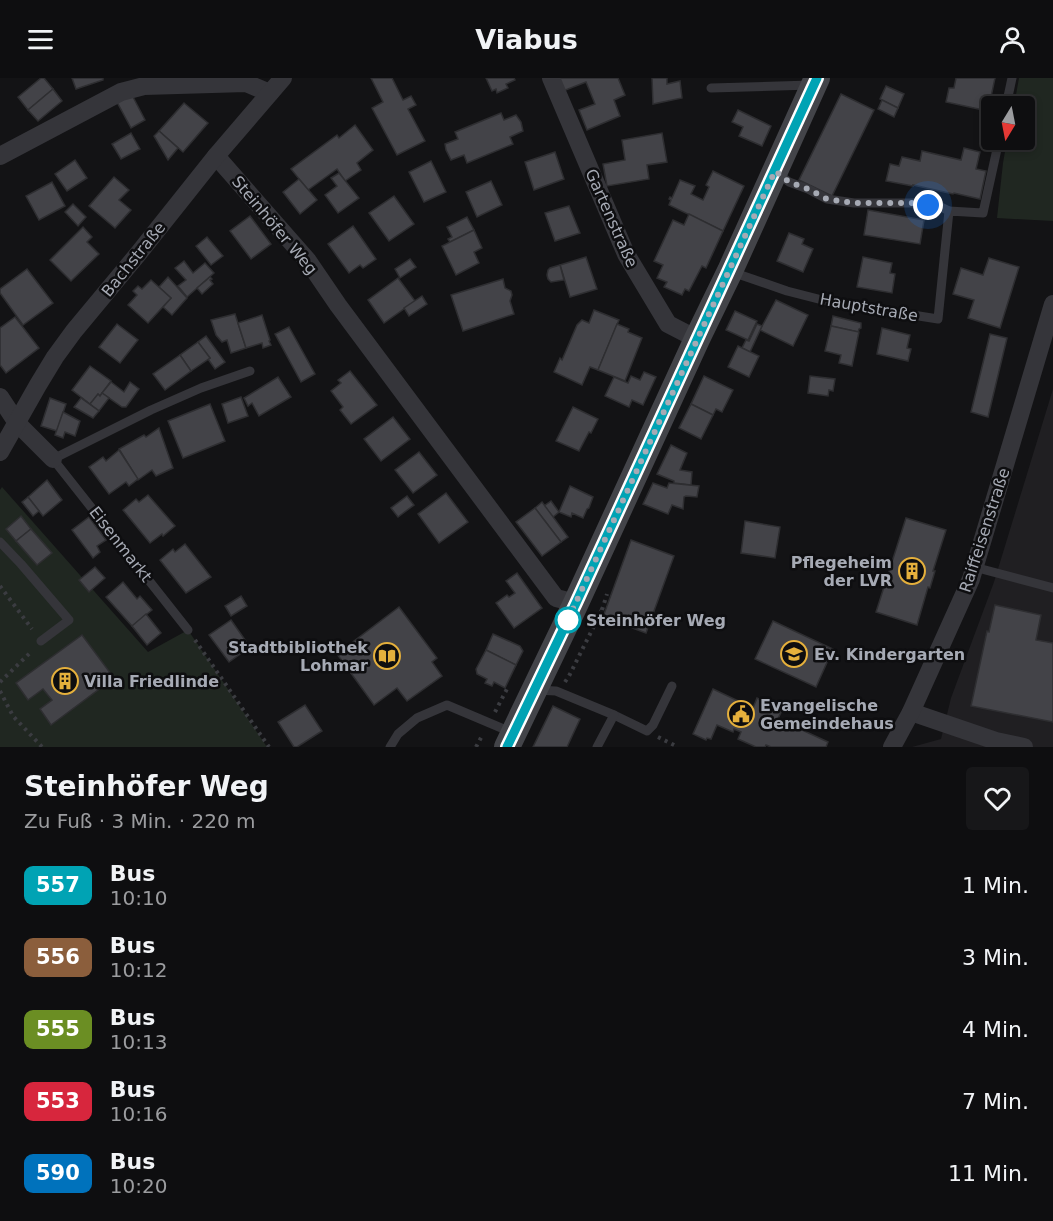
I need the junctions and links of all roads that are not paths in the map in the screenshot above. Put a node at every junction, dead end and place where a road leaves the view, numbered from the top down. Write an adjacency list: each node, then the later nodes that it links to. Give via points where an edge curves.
1 (283, 78): 6 (street, Bachstraße)
2 (551, 78): 15 (street, Gartenstraße, via 626,254 668,324)
3 (1012, 78): 7 (lane)
4 (816, 82): 5 (lane); 11 (main road)
5 (711, 88)
6 (270, 93): 9 (street, via 246,83 120,88); 10 (street, Bachstraße)
7 (1008, 96)
8 (997, 150): 12 (lane, via 983,213)
9 (0, 156)
10 (216, 156): 18 (street, Bachstraße, via 74,331); 24 (street, Steinhöfer Weg, via 308,261 556,598)
11 (775, 171): 12 (lane, via 789,182 827,199 915,203); 13 (main road)
12 (949, 211): 13 (lane, Hauptstraße, via 938,320 830,302)
13 (730, 271): 15 (main road)
14 (1052, 312): 22 (street, Raiffeisenstraße)
15 (697, 339): 24 (main road)
16 (250, 371): 20 (lane, via 201,387)
17 (0, 397): 18 (street, Eisenmarkt)
18 (17, 423): 19 (street, Bachstraße); 20 (street, Eisenmarkt)
19 (0, 452)
20 (53, 459): 25 (lane, Eisenmarkt)
21 (0, 543): 26 (lane, via 69,620)
22 (974, 567): 23 (lane); 29 (street, Raiffeisenstraße)
23 (1053, 588)
24 (576, 603): 28 (main road)
25 (188, 630)
26 (41, 641)
27 (672, 686): 30 (lane, via 647,731)
28 (534, 690): 30 (lane, via 556,691); 31 (main road)
29 (912, 712): 34 (street, Raiffeisenstraße); 35 (street)
30 (614, 715): 33 (lane)
31 (510, 740): 32 (lane, via 447,705 417,718 398,734)
32 (390, 747)
33 (597, 747)
34 (892, 747)
35 (1024, 747)

